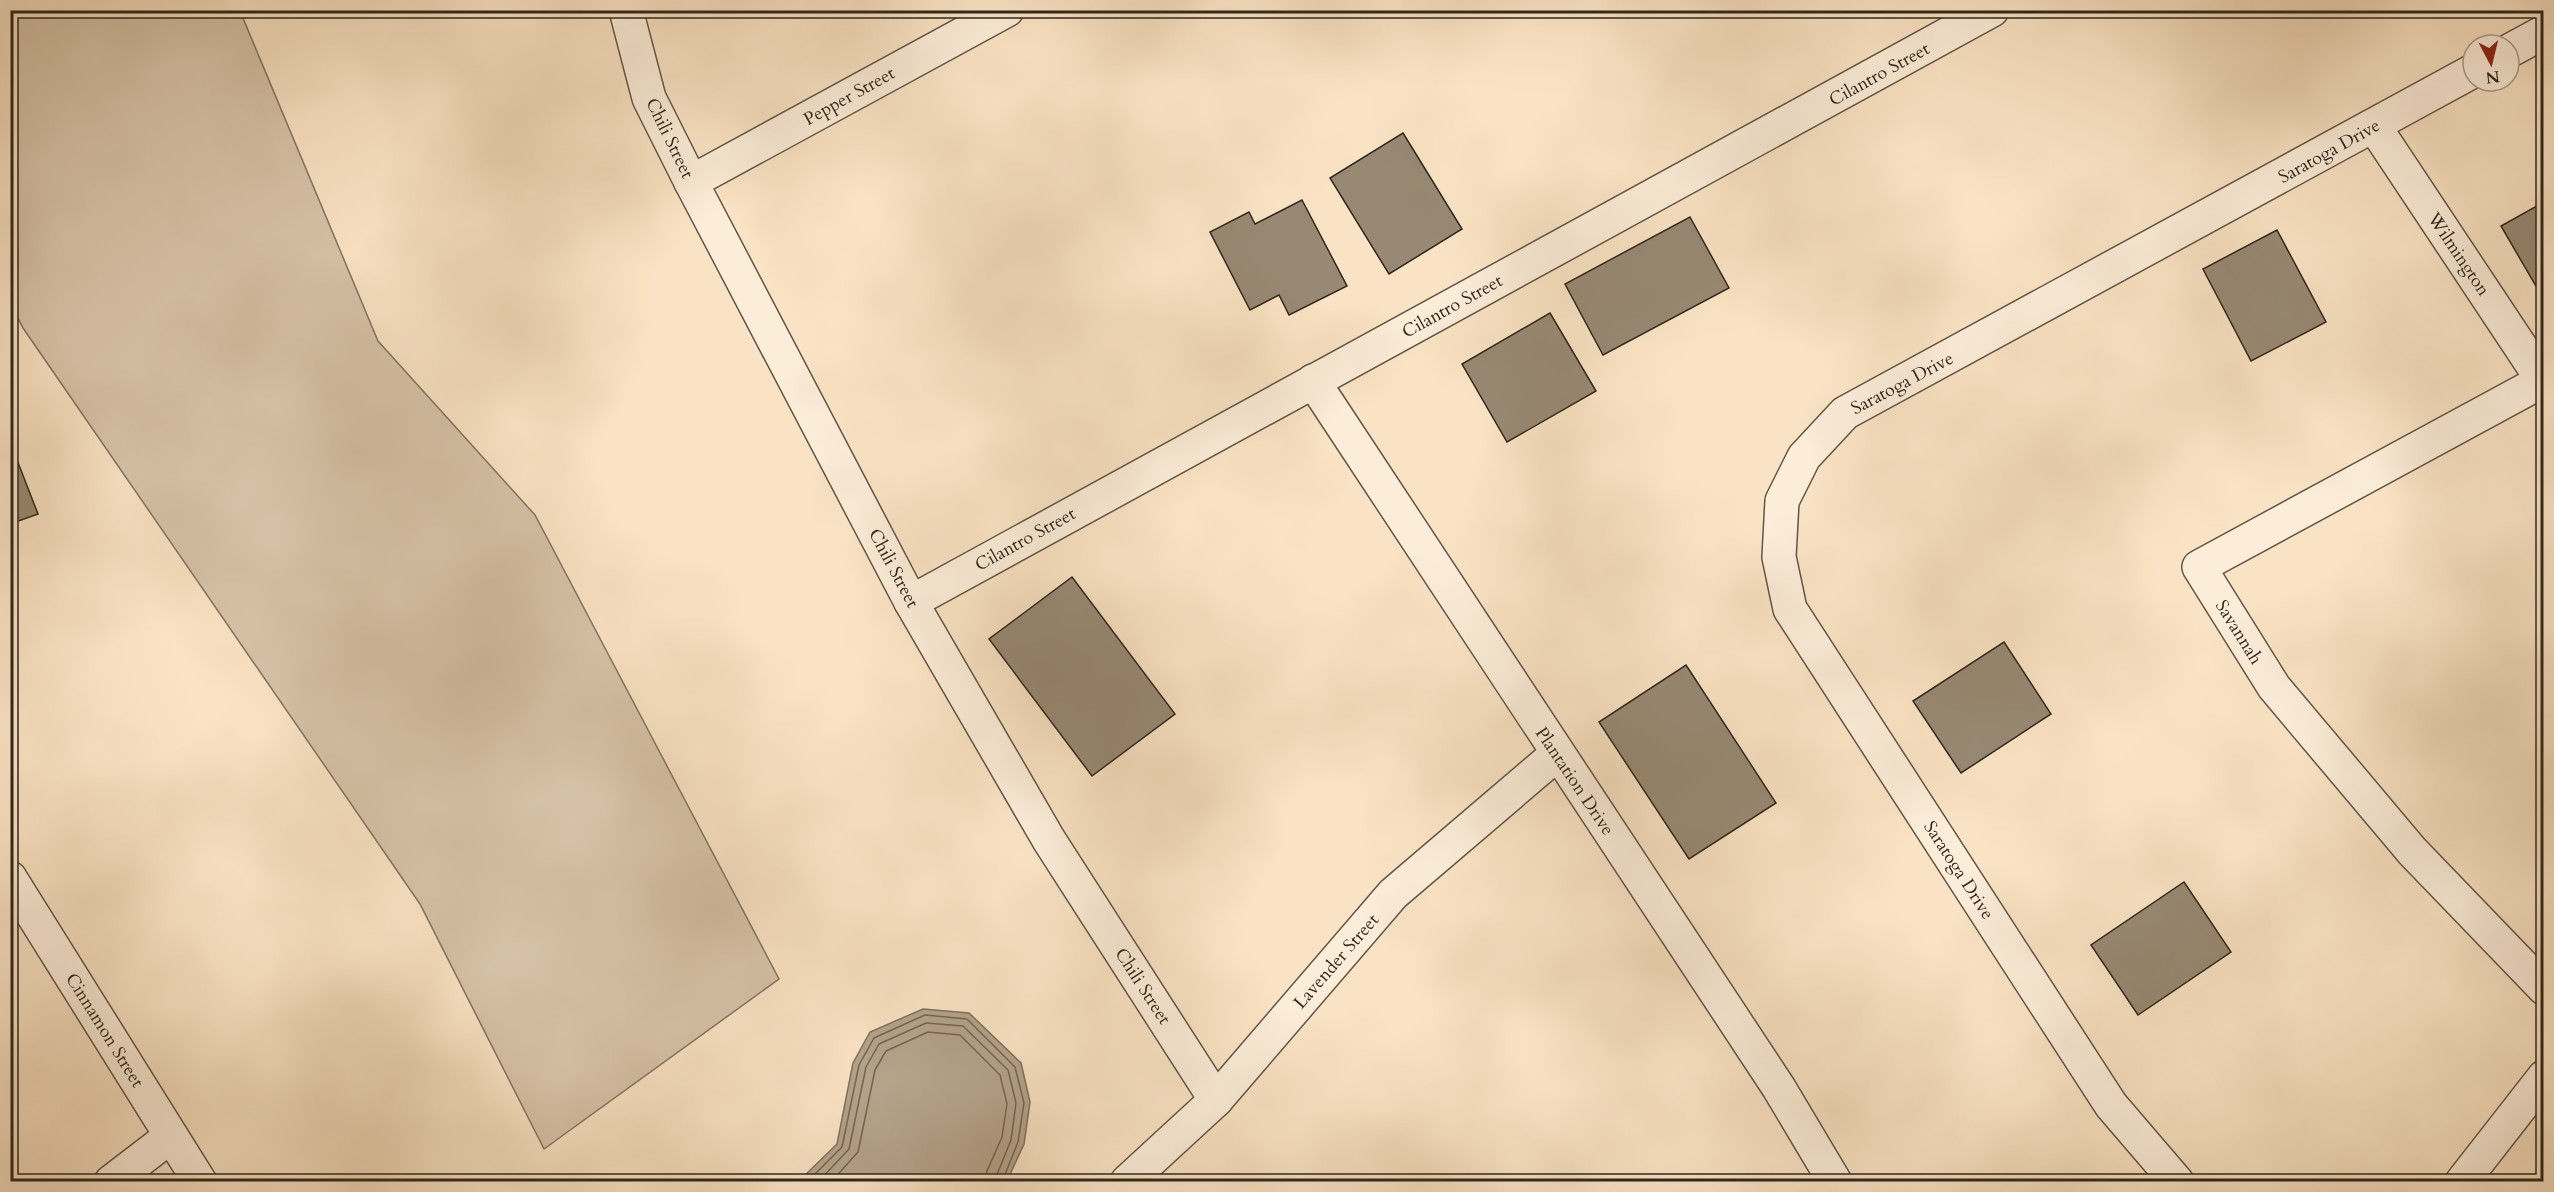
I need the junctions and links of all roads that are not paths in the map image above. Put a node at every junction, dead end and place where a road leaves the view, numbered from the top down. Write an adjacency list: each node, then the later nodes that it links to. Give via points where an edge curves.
1 (626, 10): 8 (street, Chili Street, via 649,98)
2 (1007, 10): 8 (street, Pepper Street)
3 (1992, 10): 10 (street, Cilantro Street)
4 (2544, 32): 5 (street)
5 (2521, 44)
6 (2461, 78): 7 (street, Saratoga Drive)
7 (2374, 126): 9 (street, Wilmington); 22 (street, Saratoga Drive, via 1845,412 1804,457 1782,501 1779,557 1790,609 2111,1105)
8 (691, 182): 11 (street, Chili Street)
9 (2543, 380): 14 (street, Savannah, via 2199,567 2274,687 2412,851)
10 (1313, 381): 11 (street, Cilantro Street); 12 (street, Plantation Drive)
11 (911, 602): 16 (street, Chili Street, via 1050,840)
12 (1557, 754): 16 (street, Lavender Street, via 1393,894); 21 (street, Plantation Drive, via 1779,1088)
13 (10, 878): 17 (street, Cinnamon Street)
14 (2544, 988)
15 (2544, 1077): 23 (street)
16 (1216, 1100): 20 (street, Lavender Street)
17 (171, 1136): 18 (street); 19 (street, Cinnamon Street)
18 (111, 1182)
19 (200, 1182)
20 (1127, 1182)
21 (1835, 1182)
22 (2177, 1182)
23 (2462, 1182)

